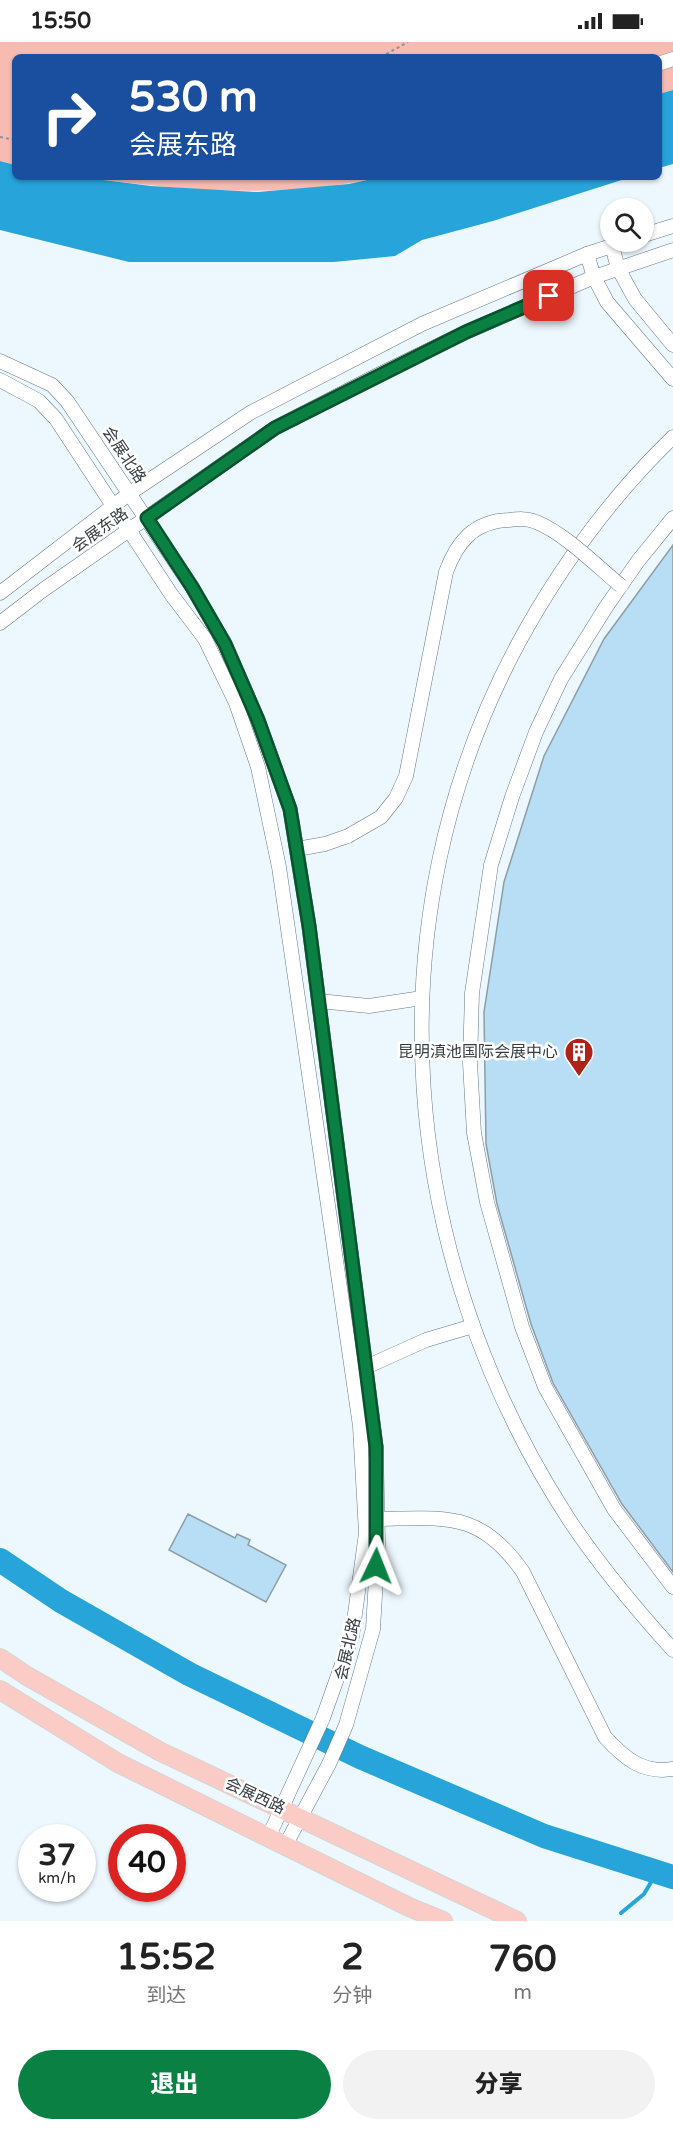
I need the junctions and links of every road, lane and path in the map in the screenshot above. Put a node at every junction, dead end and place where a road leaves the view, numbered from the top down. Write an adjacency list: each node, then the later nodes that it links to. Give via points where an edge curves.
1 (408, 42): 2 (path)
2 (386, 54)
3 (673, 226): 4 (street)
4 (654, 232)
5 (600, 250): 8 (street, 会展东路)
6 (673, 250): 9 (street, 会展东路)
7 (618, 252): 9 (street)
8 (587, 254): 10 (street); 16 (street, 会展东路, via 422,324 250,413)
9 (618, 268): 10 (street, 会展东路); 11 (street, via 635,299)
10 (594, 277): 13 (street, via 607,302); 18 (street, 会展东路, via 466,332 275,428)
11 (673, 345)
12 (0, 361): 16 (street, 会展北路, via 52,386 67,401)
13 (673, 379)
14 (0, 380): 17 (street, 会展北路, via 39,401 50,413)
15 (673, 438): 25 (street, via 622,491 559,574 494,692 464,769 440,855)
16 (130, 493): 17 (street, 会展东路); 18 (street, 会展北路)
17 (113, 507): 20 (street, 会展北路); 22 (street, 会展东路)
18 (147, 518): 20 (street, 会展东路); 24 (street, 会展北路, via 225,644 290,809)
19 (673, 518): 21 (street)
20 (128, 531): 23 (street, 会展东路); 35 (street, 会展北路, via 205,639 237,703 258,767 279,867 360,1426 366,1533 352,1636 323,1718)
21 (621, 586): 24 (street, bridge, via 538,522 502,520 469,534 453,552 446,572 406,776 396,798 381,817 348,836); 30 (street, via 561,680 536,732 508,808 491,865 479,932 470,1063 474,1133 487,1202 522,1327 541,1377 614,1509)
22 (0, 593)
23 (0, 623)
24 (297, 849): 26 (street, 会展北路)
25 (422, 998): 26 (street, via 369,1006); 27 (street, via 423,1095 433,1173 449,1250)
26 (319, 1002): 28 (street, 会展北路)
27 (473, 1326): 28 (street, via 426,1340); 31 (street, via 501,1395 568,1517 615,1582)
28 (366, 1367): 29 (street, 会展北路, via 376,1447)
29 (377, 1519): 34 (street, via 444,1518 482,1529 509,1552 523,1572 599,1726 621,1755 642,1767); 36 (street, 会展北路, via 373,1629 346,1725)
30 (673, 1587)
31 (673, 1650)
32 (0, 1658): 35 (main road, 会展西路, via 159,1751)
33 (0, 1690): 37 (main road, 会展西路, via 118,1764)
34 (673, 1769)
35 (282, 1810): 36 (main road, 会展西路); 37 (street, 会展北路)
36 (300, 1817): 38 (street, 会展北路); 40 (main road, 会展西路)
37 (268, 1838): 38 (main road, 会展西路)
38 (285, 1846): 39 (main road, 会展西路)
39 (442, 1921)
40 (517, 1921)

